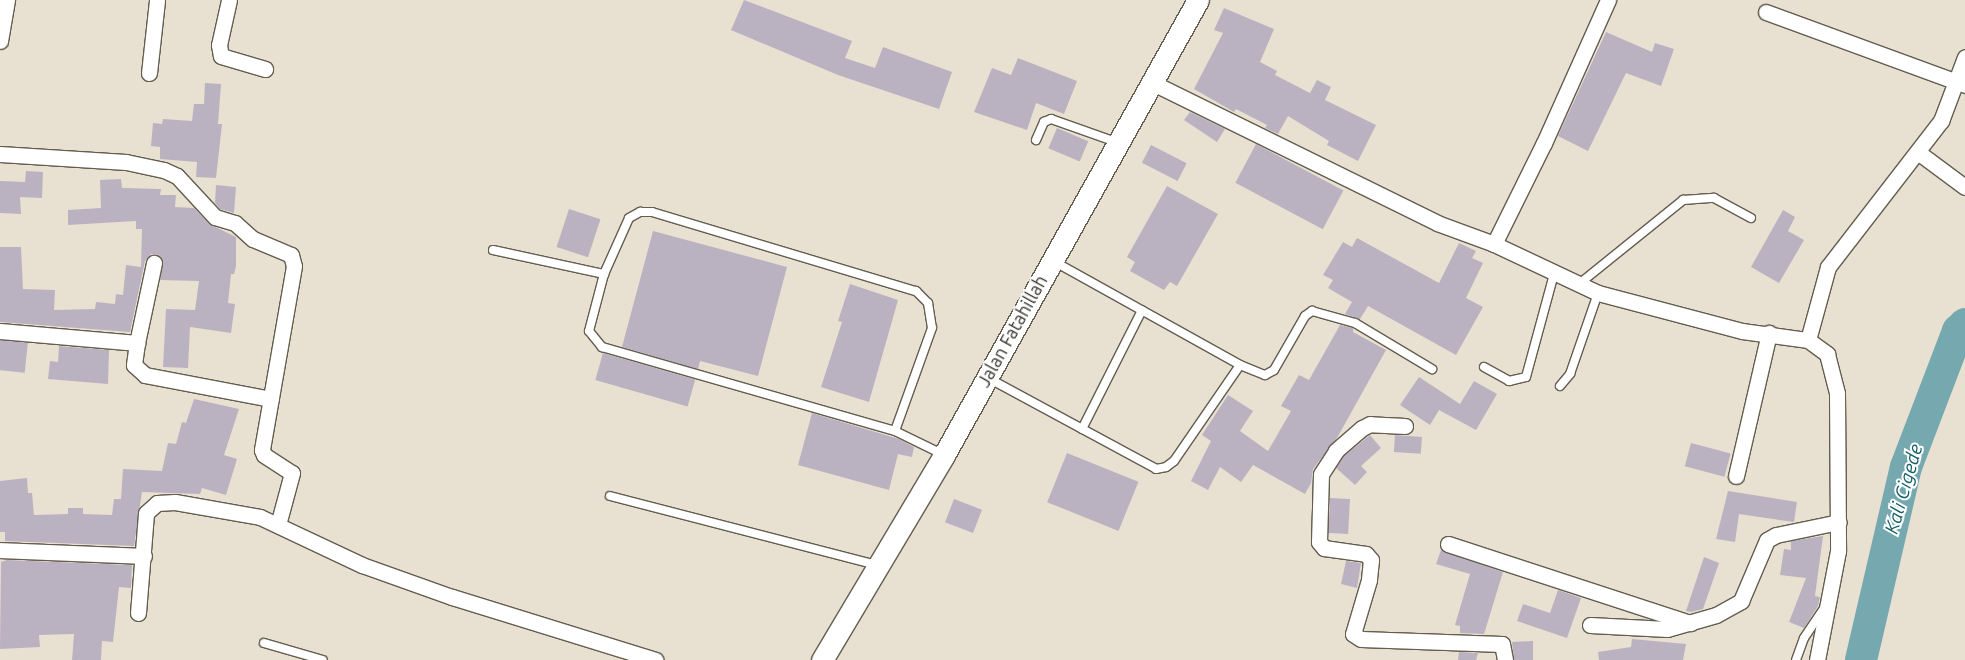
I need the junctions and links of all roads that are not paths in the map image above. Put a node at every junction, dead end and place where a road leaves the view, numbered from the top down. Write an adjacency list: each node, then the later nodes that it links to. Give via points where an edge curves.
1 (7, 0): 7 (street)
2 (157, 0): 10 (street)
3 (229, 0): 9 (street, via 219,45 222,56)
4 (1198, 0): 11 (street, Jalan Fatahillah)
5 (1608, 0): 21 (street, via 1544,143)
6 (1766, 12): 12 (street)
7 (0, 40)
8 (1965, 57): 12 (street)
9 (265, 70)
10 (149, 73)
11 (1153, 82): 14 (street, Jalan Fatahillah); 21 (street, via 1438,223)
12 (1960, 83): 15 (street, via 1941,121)
13 (1036, 140): 14 (lane, via 1044,122 1051,118)
14 (1118, 143): 23 (street, Jalan Fatahillah)
15 (1919, 153): 17 (street); 32 (street, via 1828,267)
16 (0, 154): 39 (street, via 126,162 164,170 177,176 215,217 235,223 252,238 286,251 294,266)
17 (1945, 170): 18 (street); 19 (street)
18 (1965, 175)
19 (1965, 186)
20 (1751, 218): 27 (lane, via 1714,198 1683,200)
21 (1494, 244): 26 (street)
22 (493, 250): 25 (lane)
23 (1051, 260): 29 (lane); 37 (street, Jalan Fatahillah)
24 (154, 263): 33 (street)
25 (604, 274): 42 (lane, via 590,331 602,347); 42 (lane, via 629,218 646,212 916,291 928,303 932,328)
26 (1554, 274): 27 (street); 35 (lane, via 1526,376 1509,381)
27 (1579, 284): 28 (street)
28 (1598, 292): 31 (street, via 1699,321); 38 (lane, via 1570,374)
29 (1142, 310): 34 (lane); 41 (lane)
30 (0, 332): 33 (street)
31 (1769, 333): 32 (street); 44 (street)
32 (1808, 340): 46 (street, via 1826,354 1837,393)
33 (136, 344): 39 (street, via 134,364 145,375)
34 (1240, 365): 36 (lane, via 1265,375 1274,370 1305,316 1312,311 1355,323); 41 (lane, via 1174,461 1166,467 1156,469)
35 (1484, 367)
36 (1432, 369)
37 (986, 377): 41 (lane); 43 (street, Jalan Fatahillah)
38 (1560, 386)
39 (271, 399): 47 (street, via 262,453 289,469 293,479)
40 (1405, 426): 60 (street, via 1370,424 1362,428 1336,451 1321,474 1318,542 1324,548 1366,554 1371,560 1369,580 1353,634 1361,639 1502,644)
41 (1082, 429)
42 (895, 431): 43 (lane)
43 (944, 454): 51 (street, Jalan Fatahillah)
44 (1736, 476)
45 (610, 496): 51 (lane)
46 (1839, 522): 52 (street, via 1838,551); 54 (street, via 1776,534 1767,540 1741,601 1732,608)
47 (278, 525): 50 (street, via 260,517 190,504 157,503 146,513); 58 (street, via 362,565)
48 (1448, 544): 54 (street)
49 (0, 550): 50 (street)
50 (144, 556): 53 (street)
51 (880, 566): 59 (street, Jalan Fatahillah)
52 (1827, 604): 61 (lane, via 1804,638); 62 (street)
53 (138, 613)
54 (1692, 624): 55 (street, via 1667,629)
55 (1590, 625)
56 (264, 643): 57 (lane)
57 (323, 660)
58 (655, 660)
59 (822, 660)
60 (1506, 660)
61 (1796, 660)
62 (1816, 660)

